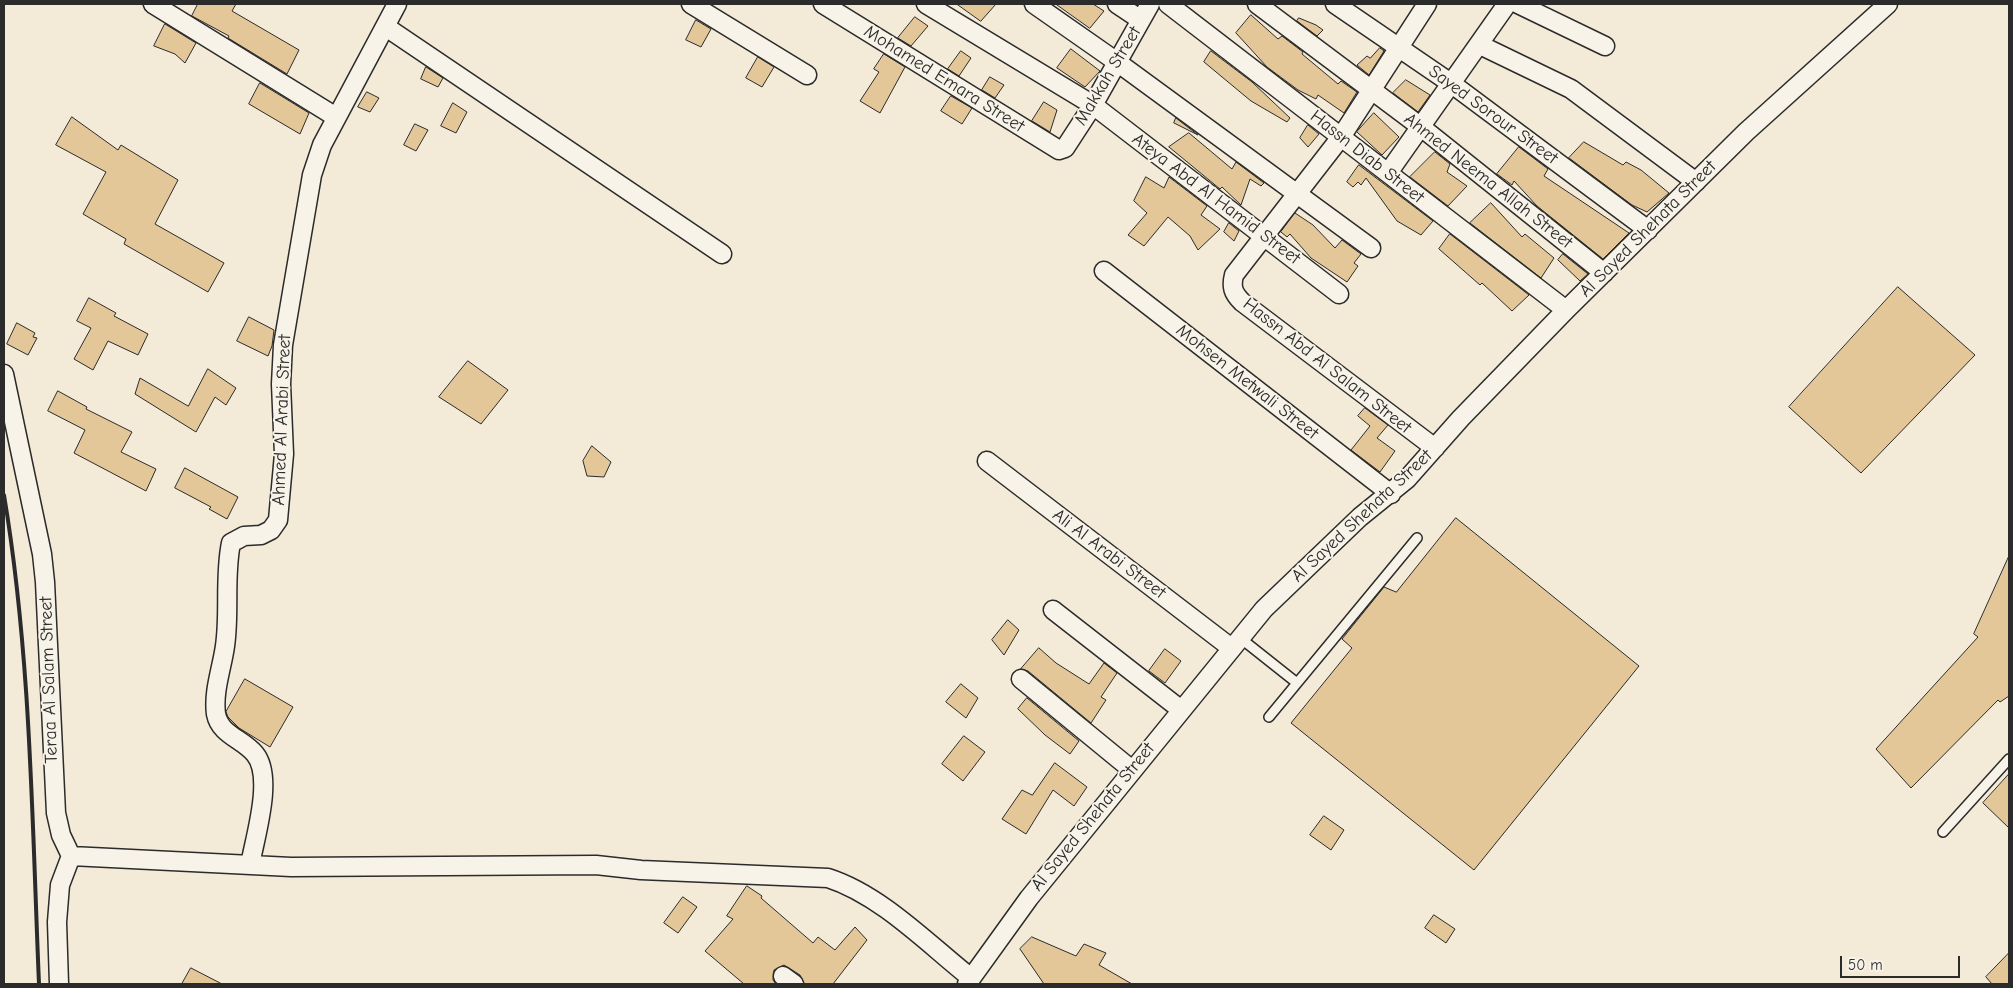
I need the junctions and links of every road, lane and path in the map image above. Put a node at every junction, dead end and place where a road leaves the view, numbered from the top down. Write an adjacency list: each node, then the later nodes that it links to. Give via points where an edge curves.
1 (154, 4): 27 (street)
2 (397, 4): 18 (street, Ahmed Al Arabi Street)
3 (691, 4): 23 (street)
4 (824, 4): 16 (street, Mohamed Emara Street)
5 (926, 4): 26 (street, Ateya Abd Al Hamid Street)
6 (1034, 4): 22 (street)
7 (1117, 4): 17 (street)
8 (1150, 4): 17 (street, Makkah Street)
9 (1168, 4): 29 (street, Hassn Diab Street)
10 (1257, 4): 25 (street, Ahmed Neema Allah Street)
11 (1335, 4): 20 (street, Sayed Sorour Street)
12 (1427, 4): 20 (street)
13 (1507, 4): 19 (street)
14 (1518, 4): 21 (street)
15 (1888, 4): 32 (street, Al Sayed Shehata Street, via 1746,132)
16 (844, 9): 30 (street, Mohamed Emara Street, via 1056,150)
17 (1141, 20): 22 (street, Makkah Street)
18 (386, 27): 27 (street, Ahmed Al Arabi Street); 37 (street)
19 (1480, 45): 24 (street); 32 (street, via 1571,90)
20 (1399, 46): 24 (street, Sayed Sorour Street); 25 (street)
21 (1605, 46)
22 (1117, 62): 26 (street, Makkah Street); 33 (street)
23 (807, 75)
24 (1452, 84): 28 (street); 34 (street, Sayed Sorour Street)
25 (1372, 90): 28 (street, Ahmed Neema Allah Street); 29 (street)
26 (1093, 105): 30 (street, Makkah Street); 35 (street, Ateya Abd Al Hamid Street)
27 (336, 117): 57 (street, Ahmed Al Arabi Street, via 312,176 288,306 281,384 284,454 278,520 271,530 261,535 244,536 232,543 228,558 226,632 218,676 216,716 224,729 254,752 262,764 264,780)
28 (1421, 127): 31 (street); 39 (street, Ahmed Neema Allah Street)
29 (1341, 137): 31 (street, Hassn Diab Street); 33 (street)
30 (1065, 148)
31 (1388, 174): 41 (street, Hassn Diab Street)
32 (1696, 182): 34 (street, Al Sayed Shehata Street)
33 (1297, 194): 35 (street); 36 (street)
34 (1648, 230): 39 (street, Al Sayed Shehata Street)
35 (1264, 236): 40 (street, Ateya Abd Al Hamid Street); 43 (street, Hassn Abd Al Salam Street, via 1234,275 1235,295)
36 (1371, 248)
37 (722, 254)
38 (1104, 271): 45 (street, Mohsen Metwali Street)
39 (1604, 273): 41 (street, Al Sayed Shehata Street)
40 (1339, 294)
41 (1566, 310): 43 (street, Al Sayed Shehata Street)
42 (4, 374): 56 (street, Teraa Al Salam Street, via 42,554 56,814)
43 (1435, 448): 45 (street, Al Sayed Shehata Street)
44 (987, 461): 48 (street, Ali Al Arabi Street)
45 (1391, 494): 48 (street, Al Sayed Shehata Street, via 1360,517 1264,609)
46 (1417, 538): 50 (lane)
47 (1053, 610): 51 (street)
48 (1235, 642): 50 (lane); 51 (street, Al Sayed Shehata Street)
49 (1021, 679): 54 (street)
50 (1297, 683): 52 (lane)
51 (1180, 709): 54 (street, Al Sayed Shehata Street)
52 (1269, 717)
53 (2009, 759): 55 (lane)
54 (1132, 770): 58 (street, Al Sayed Shehata Street, via 1029,898)
55 (1943, 832)
56 (71, 856): 57 (street); 59 (street, via 60,885 57,922)
57 (250, 865): 58 (street, via 596,865 828,878 847,884 880,905)
58 (969, 981)
59 (59, 984)

